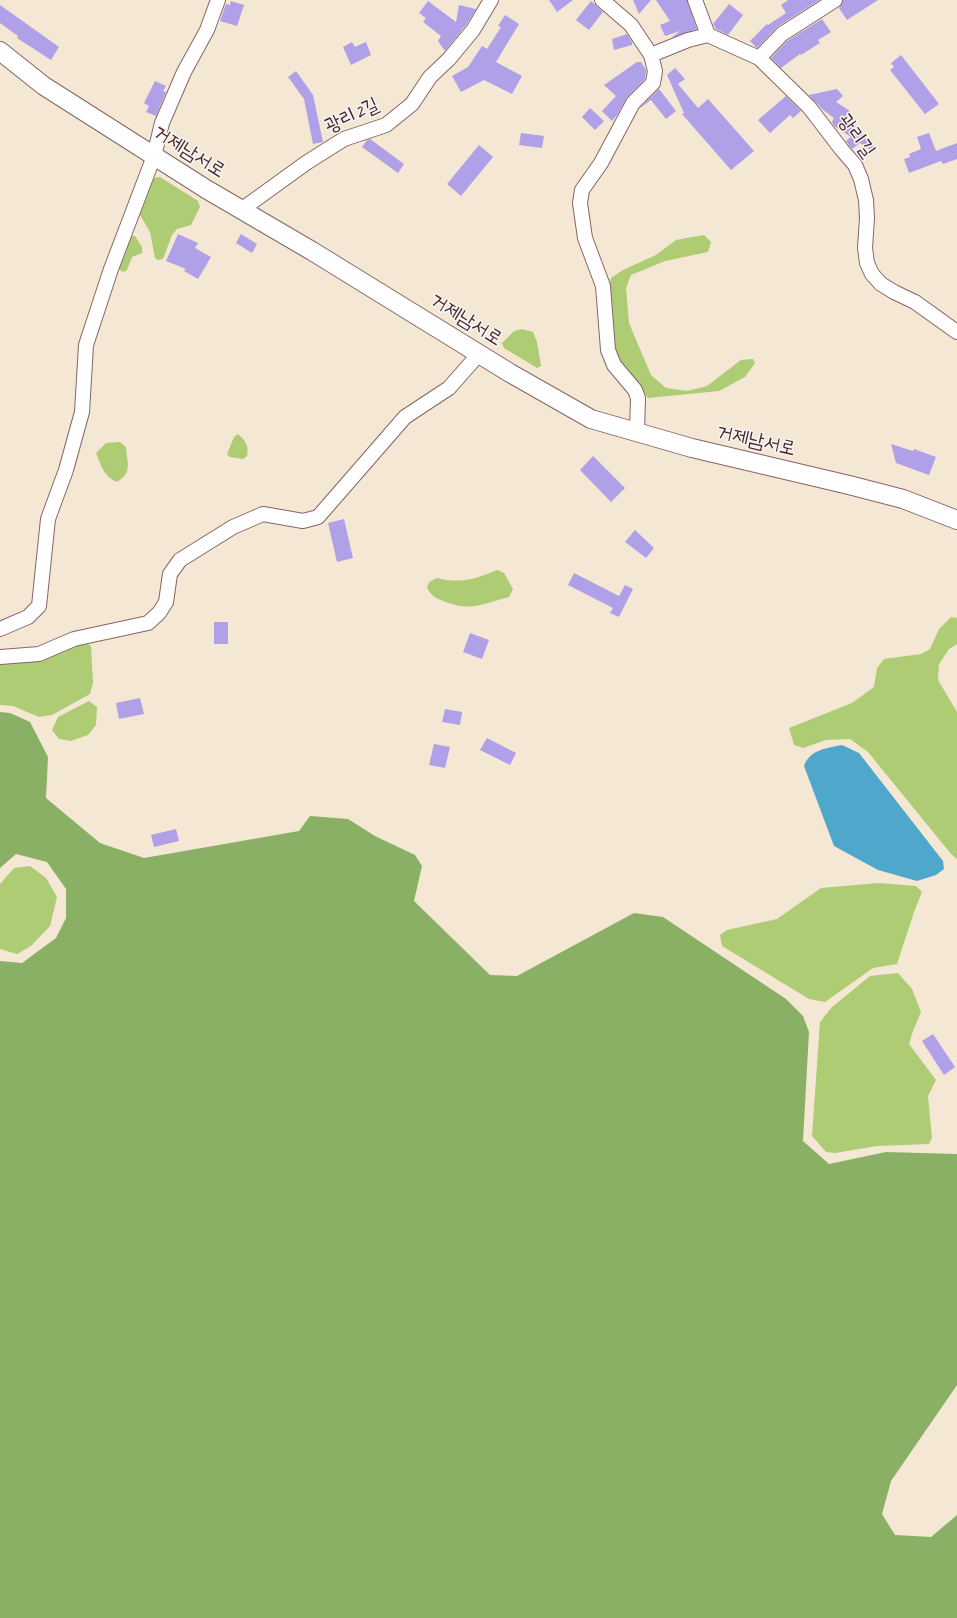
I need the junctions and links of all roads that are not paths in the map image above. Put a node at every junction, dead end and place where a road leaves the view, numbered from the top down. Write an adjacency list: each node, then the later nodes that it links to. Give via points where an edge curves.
1 (218, 0): 10 (lane, via 207,30 184,72 162,123)
2 (491, 0): 11 (lane, 광리2길, via 473,30 430,77 412,104 386,125 344,139)
3 (602, 0): 8 (lane, via 631,25)
4 (695, 0): 6 (lane)
5 (835, 0): 9 (lane, via 782,34)
6 (708, 35): 8 (lane); 9 (lane, 광리길)
7 (0, 51): 10 (main road, 거제남서로, via 44,86)
8 (651, 55): 14 (lane, via 655,71 653,83 633,102 601,162 582,190 580,203 585,238 603,286 608,350 614,364 635,390 638,398)
9 (759, 58): 12 (lane, 광리길, via 809,107 855,165 866,200 865,248 872,274 881,284 915,302)
10 (154, 156): 11 (main road, 거제남서로); 16 (lane, via 111,269 86,345 82,412 66,470 48,519 39,606 28,617)
11 (241, 210): 13 (main road, 거제남서로)
12 (957, 332)
13 (480, 354): 14 (main road, 거제남서로, via 592,419); 17 (lane, via 449,388 405,417 318,517 303,521 263,514 226,531 180,560 170,574 166,602 148,623 74,639 39,654)
14 (637, 433): 15 (main road, 거제남서로, via 849,485 896,498)
15 (957, 520)
16 (0, 629)
17 (0, 657)

